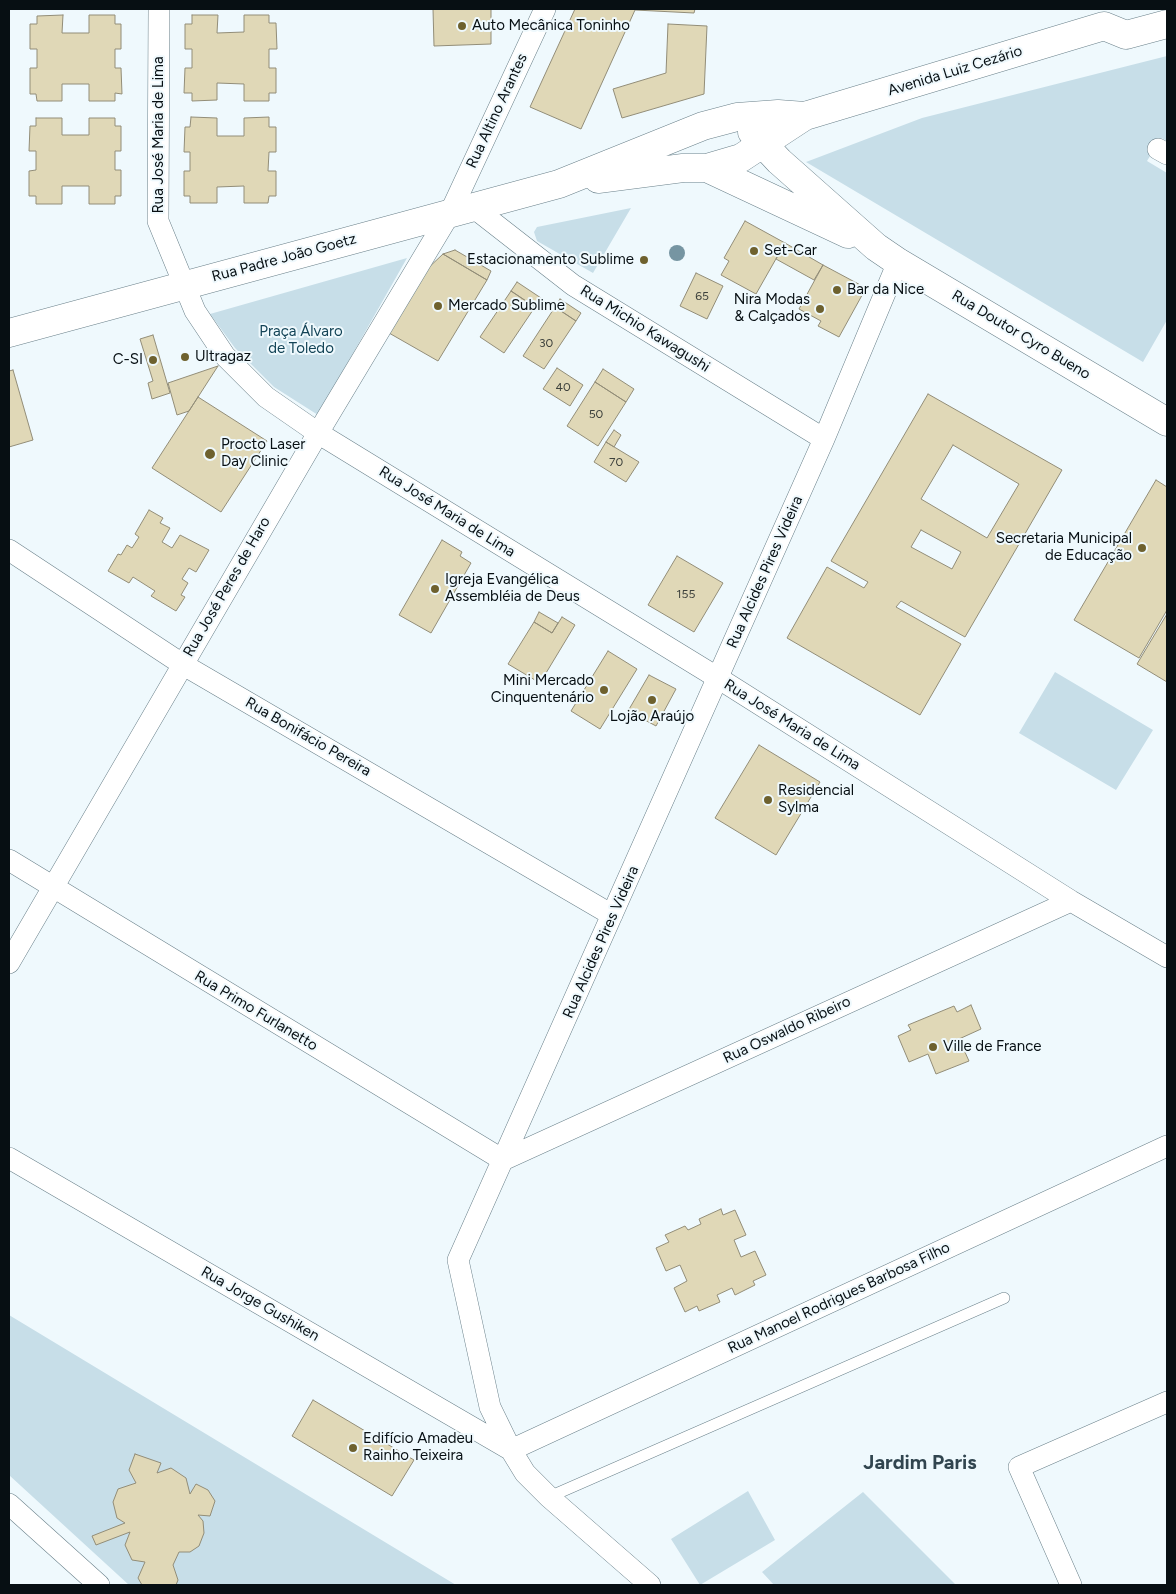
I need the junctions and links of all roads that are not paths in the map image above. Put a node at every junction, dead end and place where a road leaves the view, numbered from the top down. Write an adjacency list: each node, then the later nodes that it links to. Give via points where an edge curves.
1 (159, 9): 14 (street, Rua José Maria de Lima, via 158,221)
2 (545, 9): 11 (street, Rua Altino Arantes)
3 (1097, 19): 4 (street, Avenida Luiz Cezário, via 1126,35); 5 (street, Avenida Luiz Cezário)
4 (1167, 24)
5 (805, 116): 6 (street, Avenida Luiz Cezário); 8 (street, Avenida Luiz Cezário)
6 (737, 117): 7 (street, Avenida Luiz Cezário); 8 (street, Rua Doutor Cyro Bueno)
7 (703, 126): 9 (street, via 700,148); 10 (street, Rua Padre João Goetz)
8 (763, 145): 9 (street, Avenida Luiz Cezário, via 741,158); 12 (street, Rua Doutor Cyro Bueno)
9 (707, 168): 10 (street, Rua Padre João Goetz, via 683,168); 12 (street, Rua Doutor Cyro Bueno)
10 (559, 184): 11 (street, Rua Padre João Goetz)
11 (462, 210): 14 (street, Rua Padre João Goetz); 17 (street, Rua José Peres de Haro); 18 (street, Rua Michio Kawagushi, via 573,284)
12 (876, 247): 13 (street, Rua Doutor Cyro Bueno)
13 (898, 262): 16 (street, Rua Doutor Cyro Bueno); 18 (street, Rua Alcides Pires Videira)
14 (184, 285): 15 (street, Rua Padre João Goetz); 17 (street, Rua José Maria de Lima, via 195,311 225,356 266,397)
15 (9, 333)
16 (1167, 422)
17 (318, 433): 20 (street, Rua José Peres de Haro); 21 (street, Rua José Maria de Lima)
18 (824, 439): 21 (street, Rua Alcides Pires Videira)
19 (9, 550): 20 (street, Rua Bonifácio Pereira)
20 (182, 664): 23 (street, Rua José Peres de Haro); 25 (street, Rua Bonifácio Pereira)
21 (718, 678): 24 (street, Rua José Maria de Lima); 25 (street, Rua Alcides Pires Videira)
22 (9, 860): 23 (street, Rua Primo Furlanetto)
23 (53, 888): 27 (street, Rua José Peres de Haro); 30 (street, Rua Primo Furlanetto)
24 (1071, 901): 26 (street, Rua José Maria de Lima); 30 (street, Rua Oswaldo Ribeiro)
25 (612, 916): 30 (street, Rua Alcides Pires Videira)
26 (1167, 957)
27 (9, 963)
28 (1167, 1146): 33 (street, Rua Manoel Rodrigues Barbosa Filho)
29 (9, 1158): 33 (street, Rua Jorge Gushiken)
30 (503, 1160): 33 (street, Rua Alcides Pires Videira, via 458,1260 490,1407)
31 (1004, 1298): 34 (lane)
32 (1167, 1402): 38 (street, via 1019,1467)
33 (511, 1450): 34 (street, Rua Alcides Pires Videira, via 525,1472)
34 (549, 1497): 37 (street, Rua Alcides Pires Videira)
35 (9, 1504): 36 (street)
36 (99, 1585)
37 (650, 1585)
38 (1072, 1585)

